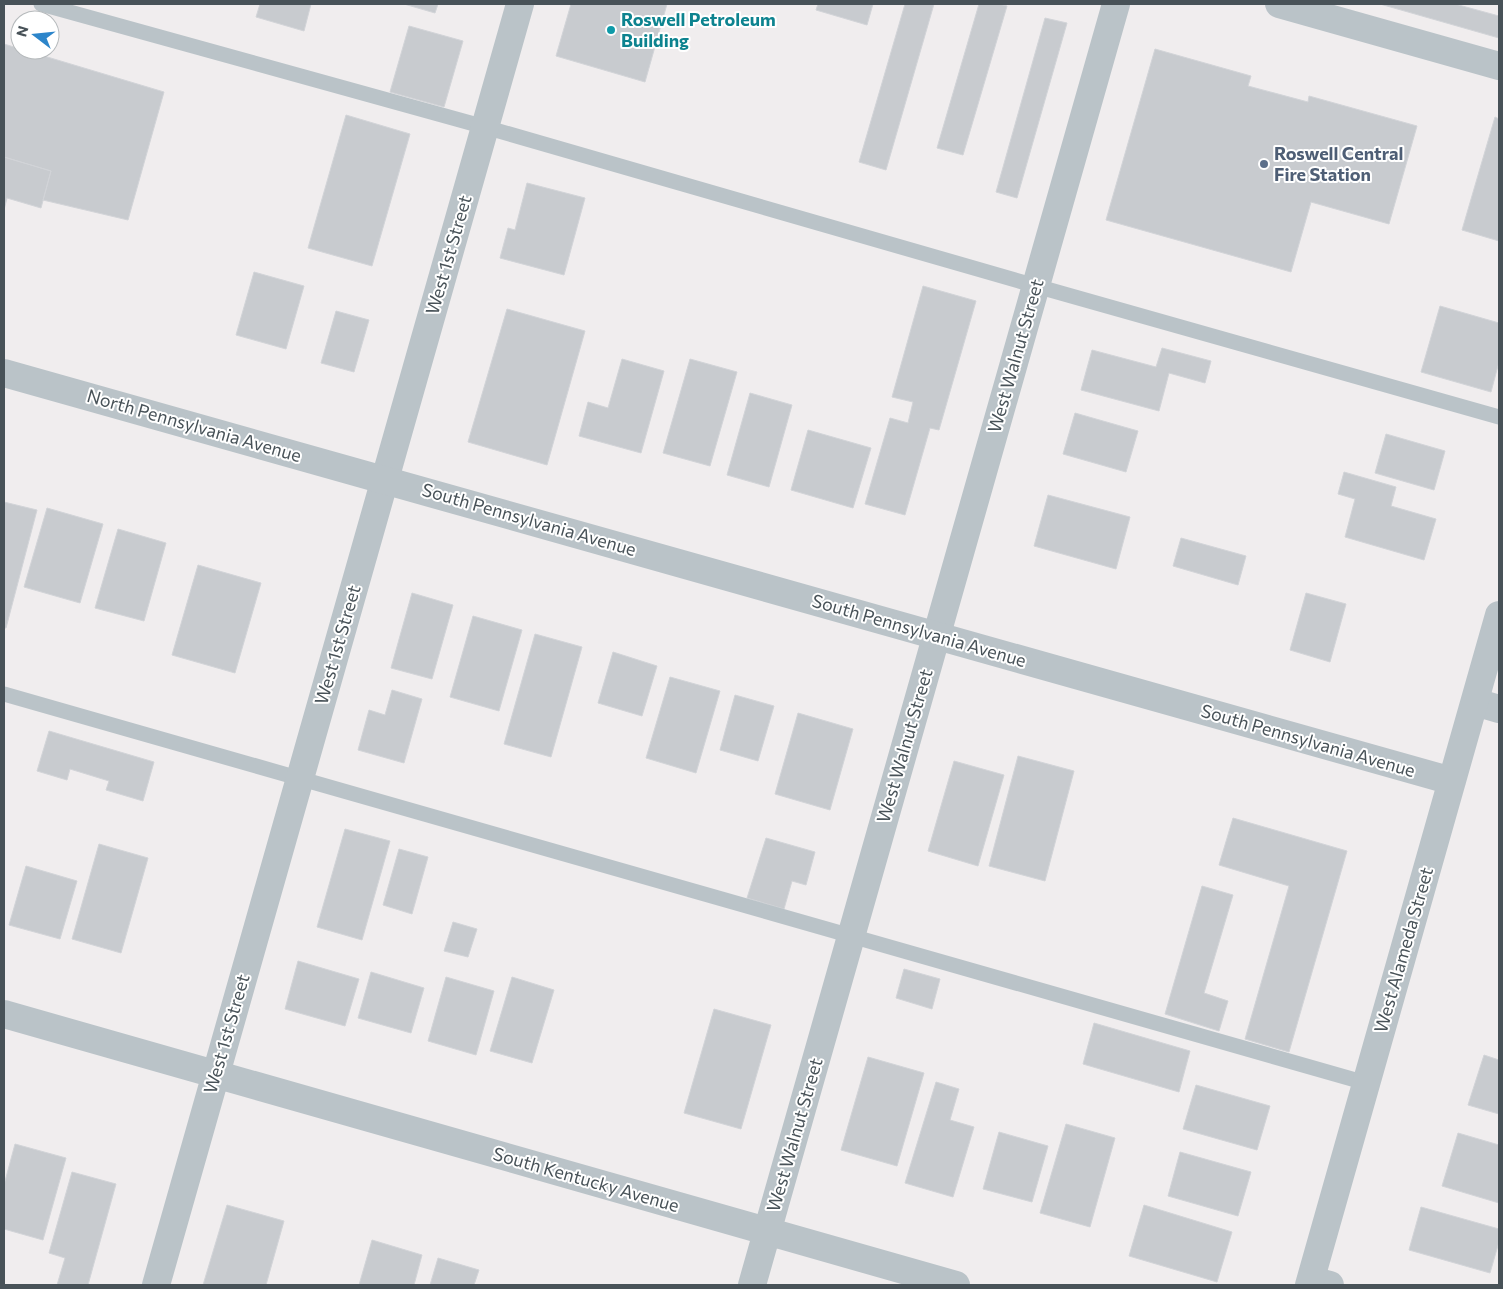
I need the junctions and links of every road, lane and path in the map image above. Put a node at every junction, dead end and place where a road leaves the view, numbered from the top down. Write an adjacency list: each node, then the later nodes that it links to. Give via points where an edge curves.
1 (41, 4): 6 (lane)
2 (520, 4): 6 (street, West 1st Street)
3 (1116, 4): 7 (street, West Walnut Street)
4 (1280, 4): 5 (street)
5 (1499, 66)
6 (485, 127): 7 (lane); 10 (street, West 1st Street)
7 (1036, 286): 9 (lane); 12 (street, West Walnut Street)
8 (4, 373): 10 (street, North Pennsylvania Avenue)
9 (1499, 417)
10 (385, 480): 12 (street, South Pennsylvania Avenue); 15 (street, West 1st Street)
11 (1499, 615): 14 (street, West Alameda Street)
12 (936, 636): 16 (street, South Pennsylvania Avenue); 17 (street, West Walnut Street)
13 (4, 694): 15 (lane)
14 (1487, 705): 16 (street, West Alameda Street)
15 (300, 778): 17 (lane); 19 (street, West 1st Street)
16 (1452, 781): 20 (street, West Alameda Street)
17 (852, 935): 20 (lane); 21 (street, West Walnut Street)
18 (4, 1014): 19 (street, South Kentucky Avenue)
19 (216, 1074): 21 (street, South Kentucky Avenue); 23 (street, West 1st Street)
20 (1366, 1083): 22 (street, West Alameda Street)
21 (767, 1232): 24 (street, West Walnut Street); 25 (street, South Kentucky Avenue)
22 (1317, 1283)
23 (156, 1285)
24 (752, 1285)
25 (956, 1285)

